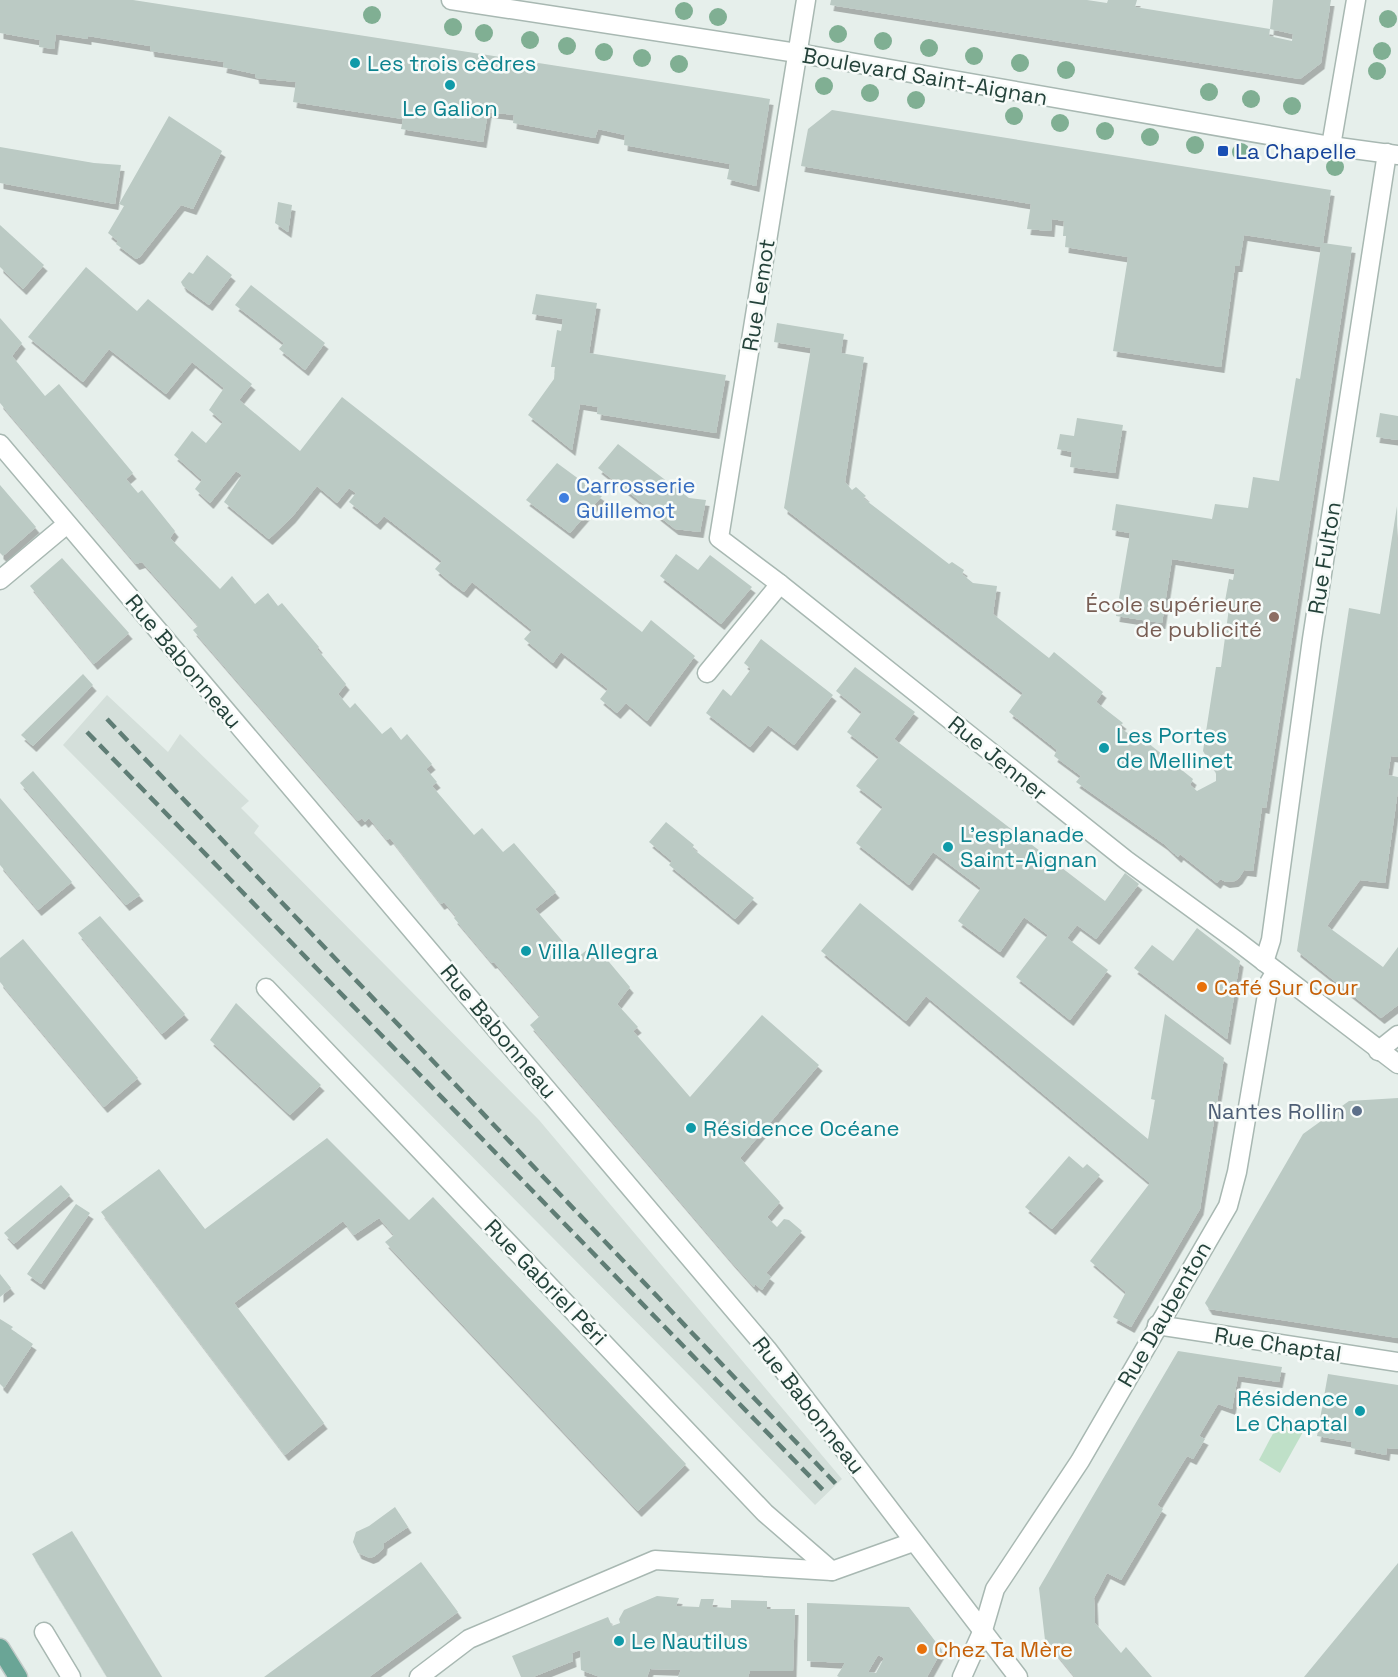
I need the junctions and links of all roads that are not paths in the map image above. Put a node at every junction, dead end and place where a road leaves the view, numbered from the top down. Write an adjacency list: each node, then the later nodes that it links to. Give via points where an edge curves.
1 (451, 0): 4 (street, Boulevard Saint-Aignan)
2 (806, 0): 4 (street, Rue Lemot)
3 (1356, 0): 5 (street)
4 (797, 53): 5 (street, Boulevard Saint-Aignan); 9 (street, Rue Lemot)
5 (1331, 146): 6 (street, Boulevard Saint-Aignan)
6 (1392, 154): 13 (street, Rue Fulton, via 1312,639)
7 (0, 444): 8 (street, Rue Babonneau)
8 (67, 524): 10 (street); 20 (street, Rue Babonneau, via 767,1349)
9 (719, 538): 11 (street, Rue Jenner)
10 (0, 580)
11 (780, 584): 12 (street); 13 (street, Rue Jenner, via 1126,860)
12 (707, 674)
13 (1270, 967): 16 (street, Rue Jenner); 18 (street, Rue Daubenton, via 1237,1172 1227,1206)
14 (266, 988): 21 (street, Rue Gabriel Péri, via 765,1513)
15 (1398, 1035): 16 (street)
16 (1378, 1051): 17 (street, Rue Jenner)
17 (1398, 1064)
18 (1157, 1324): 19 (street, Rue Chaptal); 22 (street, Rue Daubenton, via 1080,1461 995,1589)
19 (1398, 1362)
20 (913, 1542): 21 (street); 22 (street, Rue Babonneau)
21 (832, 1571): 27 (street, via 655,1560 469,1639)
22 (983, 1630): 28 (street, Rue Daubenton); 29 (street, Rue Babonneau)
23 (44, 1632): 26 (street)
24 (0, 1648): 25 (main road)
25 (18, 1677)
26 (71, 1677)
27 (419, 1677)
28 (962, 1677)
29 (1018, 1677)

